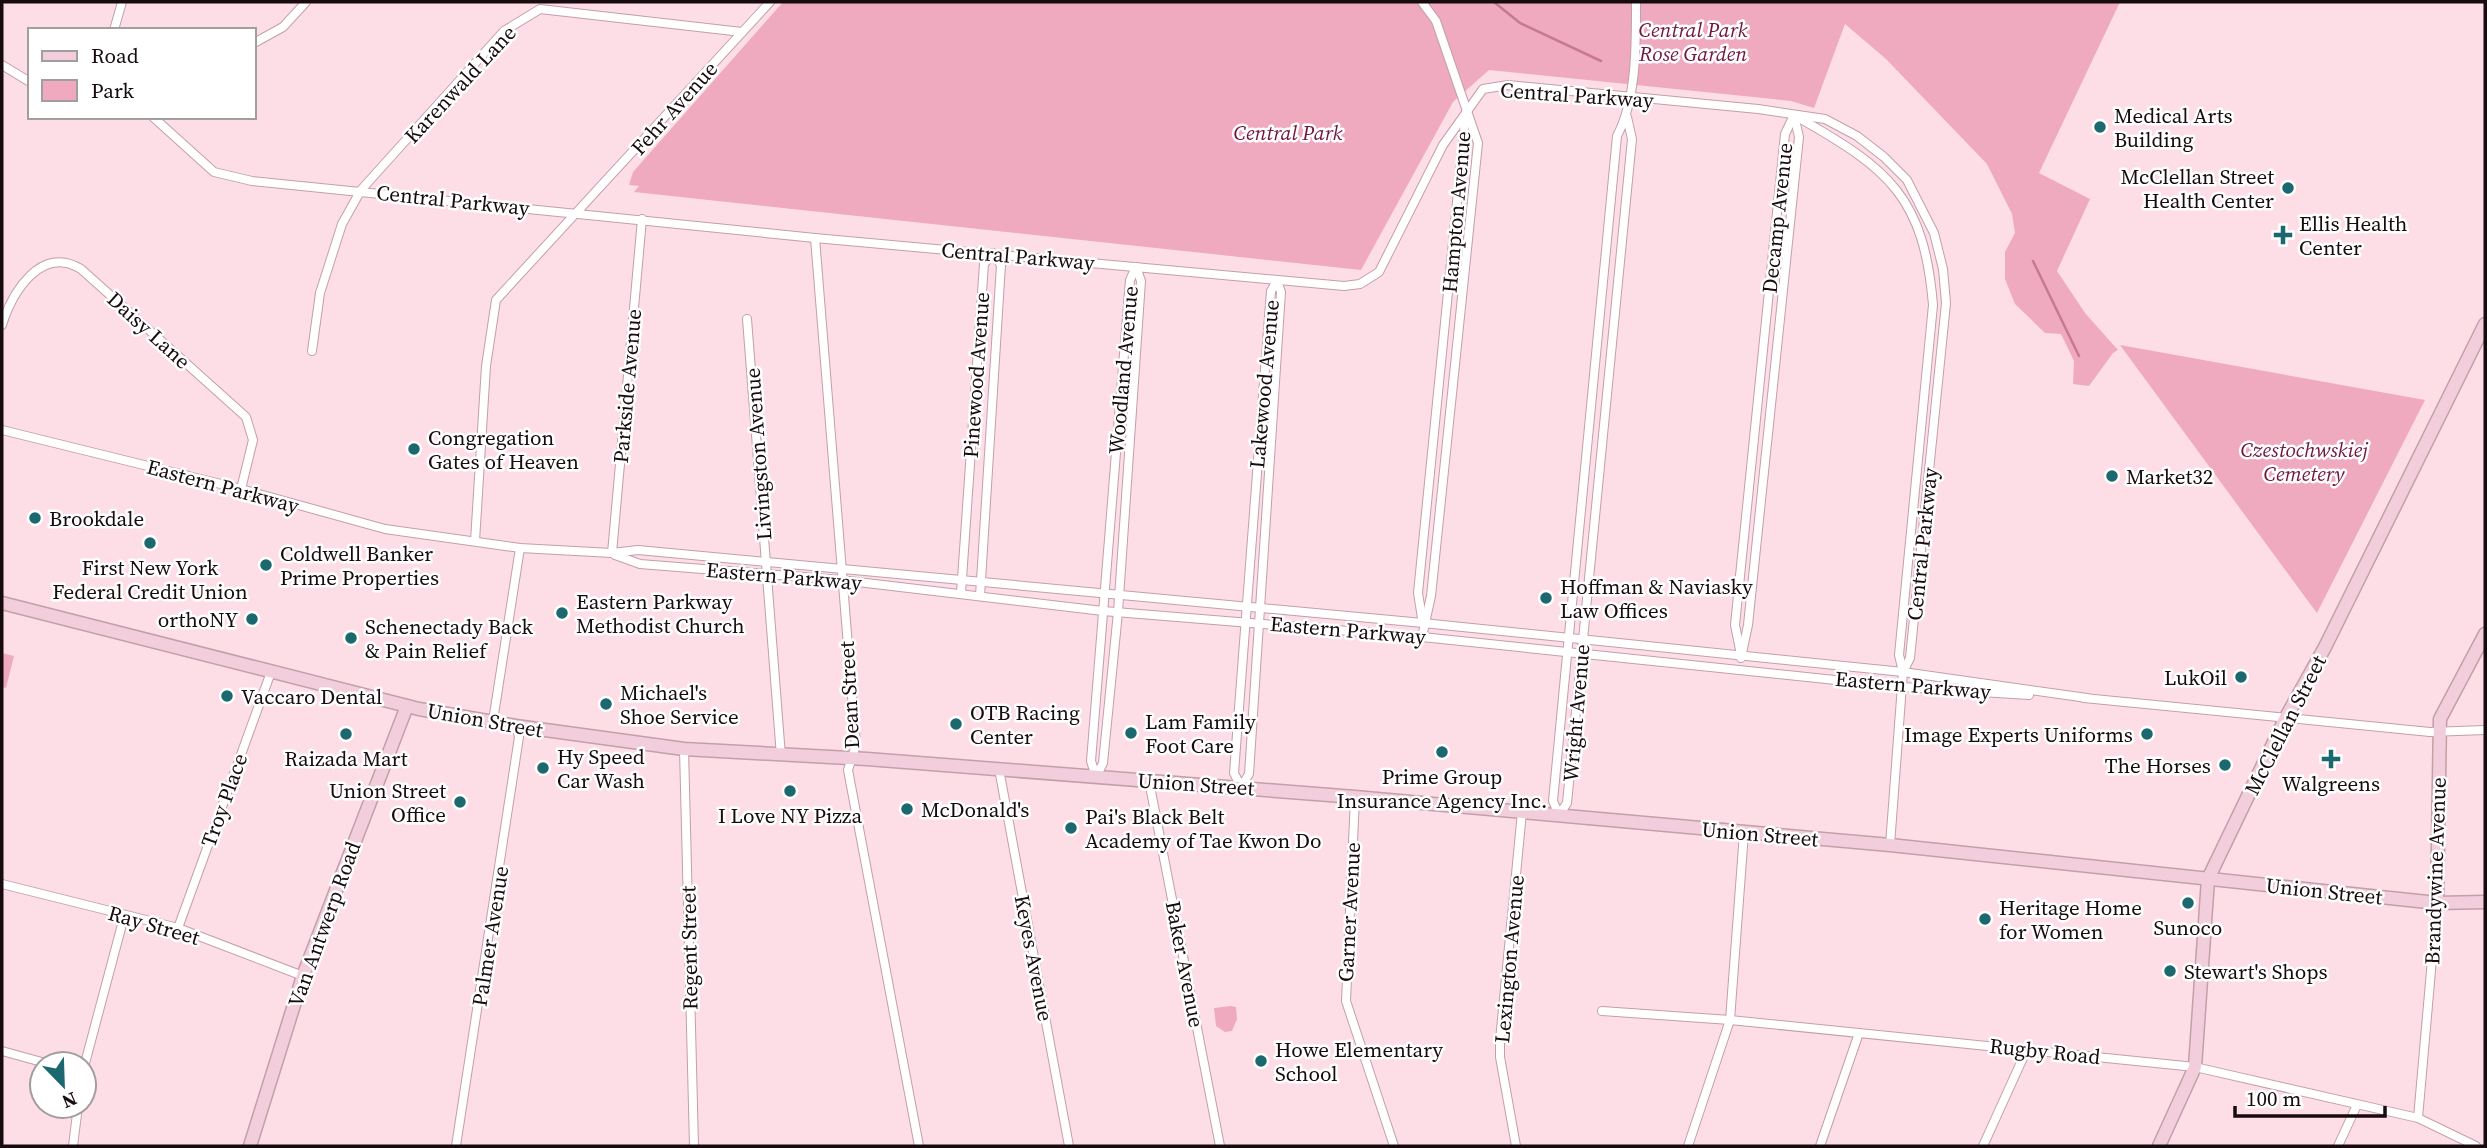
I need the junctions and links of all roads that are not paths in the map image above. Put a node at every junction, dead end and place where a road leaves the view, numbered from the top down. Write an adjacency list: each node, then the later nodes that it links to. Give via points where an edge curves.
1 (122, 2): 6 (street)
2 (306, 2): 8 (street, via 282,27)
3 (770, 2): 7 (street, Fehr Avenue)
4 (1422, 2): 12 (street, via 1436,21)
5 (1636, 2): 11 (street, Wright Avenue)
6 (115, 28)
7 (742, 32): 16 (street, Karenwald Lane, via 540,9 504,31); 17 (street, Fehr Avenue)
8 (256, 42)
9 (2, 65): 10 (street)
10 (28, 81)
11 (1630, 99): 12 (street, Central Parkway, via 1508,85 1483,89); 13 (street, Central Parkway); 14 (street, Wright Avenue)
12 (1467, 109): 22 (street, Central Parkway, via 1443,145 1379,272 1360,284 1344,286); 49 (street, Hampton Avenue, via 1418,593); 49 (street, Hampton Avenue, via 1478,143 1474,199 1431,596)
13 (1794, 115): 56 (street, Decamp Avenue, via 1799,137 1748,625); 56 (street, Decamp Avenue, via 1785,134 1735,625); 59 (street, Central Parkway, via 1846,146 1894,186 1912,210 1925,243 1933,305 1899,655); 59 (street, Central Parkway, via 1825,119 1857,136 1907,180 1934,233 1943,269 1946,303 1910,658)
14 (1627, 117): 52 (street, Wright Avenue, via 1618,136); 53 (street, Wright Avenue, via 1632,139)
15 (155, 119): 16 (street, Central Parkway, via 214,172 252,181)
16 (360, 190): 17 (street, Central Parkway); 26 (street, Karenwald Lane, via 342,224 320,293)
17 (577, 214): 18 (street, Central Parkway); 29 (street, Fehr Avenue, via 496,300 486,366)
18 (642, 219): 19 (street, Central Parkway); 31 (street, Parkside Avenue)
19 (816, 238): 20 (street, Central Parkway); 33 (street, Dean Street)
20 (993, 253): 21 (street, Central Parkway); 36 (street, Pinewood Avenue, via 984,264); 37 (street, Pinewood Avenue, via 1001,265)
21 (1136, 267): 22 (street, Central Parkway); 39 (street, Woodland Avenue, via 1130,280); 40 (street, Woodland Avenue, via 1141,281)
22 (1277, 281): 43 (street, Lakewood Avenue, via 1271,291); 44 (street, Lakewood Avenue, via 1281,292)
23 (747, 319): 32 (street, Livingston Avenue)
24 (2485, 324): 65 (main road, McClellan Street)
25 (2, 325): 28 (street, Daisy Lane, via 17,291 35,271 52,263 81,269 246,417 253,440)
26 (312, 351)
27 (2, 430): 28 (street, Eastern Parkway)
28 (241, 489): 29 (street, Eastern Parkway, via 385,529)
29 (475, 541): 30 (street, Eastern Parkway)
30 (520, 548): 31 (street, Eastern Parkway); 66 (street)
31 (612, 553): 32 (street, Eastern Parkway, via 638,550); 34 (street, Eastern Parkway, via 640,564)
32 (766, 561): 33 (street, Eastern Parkway); 34 (street, Livingston Avenue)
33 (841, 569): 35 (street, Dean Street); 36 (street, Eastern Parkway)
34 (767, 574): 35 (street, Eastern Parkway); 71 (street, Livingston Avenue)
35 (841, 580): 38 (street, Eastern Parkway); 72 (street, Dean Street, via 856,745)
36 (962, 580): 37 (street, Eastern Parkway); 38 (street, Pinewood Avenue)
37 (980, 582): 39 (street, Eastern Parkway); 41 (street, Pinewood Avenue)
38 (961, 593): 41 (street, Eastern Parkway)
39 (1104, 594): 40 (street, Eastern Parkway); 45 (street, Woodland Avenue)
40 (1119, 595): 43 (street, Eastern Parkway); 46 (street, Woodland Avenue)
41 (980, 596): 45 (street, Eastern Parkway)
42 (2, 603): 58 (main road, Union Street)
43 (1246, 607): 44 (street, Eastern Parkway); 47 (street, Lakewood Avenue)
44 (1262, 609): 48 (street, Lakewood Avenue); 49 (street, Eastern Parkway)
45 (1103, 611): 46 (street, Eastern Parkway); 74 (street, Woodland Avenue, via 1091,761)
46 (1118, 612): 47 (street, Eastern Parkway); 74 (street, Woodland Avenue, via 1103,763)
47 (1245, 620): 48 (street, Eastern Parkway); 62 (street, Lakewood Avenue)
48 (1261, 622): 51 (street, Eastern Parkway); 64 (street, Lakewood Avenue)
49 (1423, 622): 51 (street, Hampton Avenue); 52 (street, Eastern Parkway)
50 (2485, 634): 69 (main road, Brandywine Avenue, via 2440,719)
51 (1422, 637): 54 (street, Eastern Parkway)
52 (1568, 639): 53 (street, Eastern Parkway); 54 (street, Wright Avenue)
53 (1583, 640): 55 (street, Wright Avenue); 56 (street, Eastern Parkway)
54 (1567, 651): 55 (street, Eastern Parkway); 79 (street, Wright Avenue, via 1553,801)
55 (1581, 654): 57 (street, Eastern Parkway); 79 (street, Wright Avenue, via 1567,803)
56 (1741, 656): 57 (street, Decamp Avenue); 59 (street, Eastern Parkway)
57 (1741, 668): 60 (street, Eastern Parkway)
58 (271, 672): 63 (main road, Union Street); 87 (street, Troy Place)
59 (1903, 672): 60 (street, Central Parkway); 61 (street, Eastern Parkway)
60 (1902, 687): 61 (street, Eastern Parkway); 81 (street, Central Parkway)
61 (2087, 698): 65 (street, Eastern Parkway)
62 (1239, 704): 64 (street); 76 (street, Lakewood Avenue, via 1234,773)
63 (407, 706): 66 (main road, Union Street); 88 (main road, Van Antwerp Road)
64 (1253, 706): 76 (street, Lakewood Avenue, via 1249,774)
65 (2285, 719): 69 (street, Eastern Parkway); 82 (main road, McClellan Street)
66 (493, 721): 67 (main road, Union Street)
67 (516, 726): 70 (main road, Union Street); 102 (street, Palmer Avenue, via 519,737 502,859)
68 (2485, 730): 69 (street, Eastern Parkway)
69 (2439, 732): 85 (main road, Brandywine Avenue)
70 (684, 749): 71 (main road, Union Street); 103 (street, Regent Street)
71 (781, 756): 72 (main road, Union Street)
72 (853, 758): 73 (main road, Union Street); 104 (street, Dean Street, via 848,770)
73 (999, 769): 74 (main road, Union Street); 105 (street, Keyes Avenue)
74 (1096, 777): 75 (main road, Union Street)
75 (1149, 781): 76 (main road, Union Street); 106 (street, Baker Avenue)
76 (1241, 787): 77 (main road, Union Street)
77 (1355, 797): 78 (main road, Union Street); 107 (street, Garner Avenue, via 1346,1001)
78 (1522, 812): 79 (main road, Union Street); 108 (street, Lexington Avenue, via 1500,1040)
79 (1559, 815): 80 (main road, Union Street)
80 (1744, 832): 81 (main road, Union Street); 90 (street)
81 (1890, 845): 82 (main road, Union Street)
82 (2208, 879): 85 (main road, Union Street); 96 (main road, McClellan Street)
83 (2, 884): 86 (street, Ray Street)
84 (2485, 902): 85 (main road, Union Street)
85 (2437, 903): 98 (street, Brandywine Avenue)
86 (124, 916): 87 (street, Ray Street); 93 (street)
87 (178, 928): 88 (street, Ray Street)
88 (303, 976): 101 (main road, Van Antwerp Road)
89 (1602, 1011): 90 (street, Rugby Road)
90 (1730, 1020): 91 (street, Rugby Road); 109 (street)
91 (1859, 1033): 92 (street, Rugby Road); 110 (street)
92 (2027, 1049): 96 (street, Rugby Road); 111 (street)
93 (89, 1050)
94 (2, 1051): 95 (street)
95 (28, 1058)
96 (2195, 1067): 97 (street, Rugby Road); 112 (main road, McClellan Street)
97 (2357, 1105): 98 (street, Rugby Road); 113 (street)
98 (2418, 1118): 114 (street, Rugby Road)
99 (76, 1120): 100 (street)
100 (72, 1146)
101 (250, 1146)
102 (456, 1146)
103 (694, 1146)
104 (919, 1146)
105 (1069, 1146)
106 (1220, 1146)
107 (1394, 1146)
108 (1516, 1146)
109 (1688, 1146)
110 (1820, 1146)
111 (1983, 1146)
112 (2159, 1146)
113 (2338, 1146)
114 (2476, 1146)

